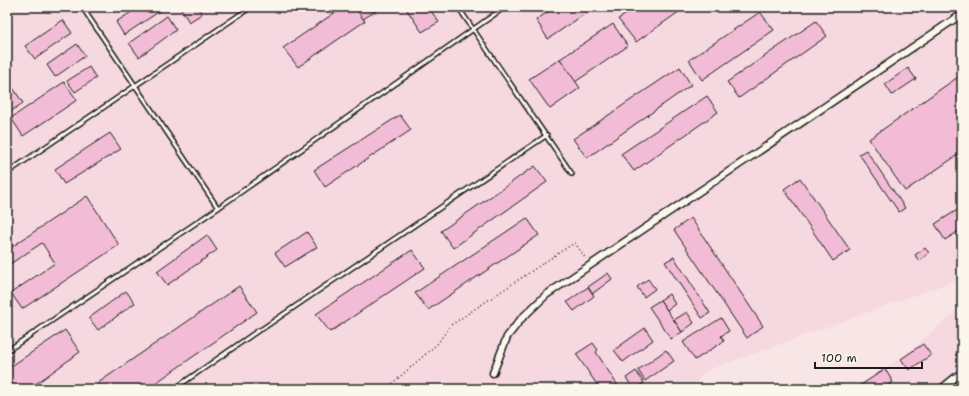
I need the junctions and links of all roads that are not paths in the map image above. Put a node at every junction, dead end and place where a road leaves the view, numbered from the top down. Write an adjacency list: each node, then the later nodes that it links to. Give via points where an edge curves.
1 (82, 7): 7 (lane)
2 (251, 7): 7 (lane)
3 (458, 7): 6 (lane)
4 (505, 7): 6 (lane)
5 (962, 14): 16 (street, via 546,294 507,337)
6 (472, 29): 8 (lane); 13 (lane)
7 (135, 87): 10 (lane); 13 (lane)
8 (547, 135): 12 (lane); 17 (lane)
9 (7, 164): 10 (lane)
10 (11, 170): 11 (lane)
11 (7, 173)
12 (572, 174)
13 (218, 208): 14 (lane)
14 (7, 350)
15 (962, 372): 18 (street)
16 (493, 373)
17 (174, 389)
18 (941, 389)

